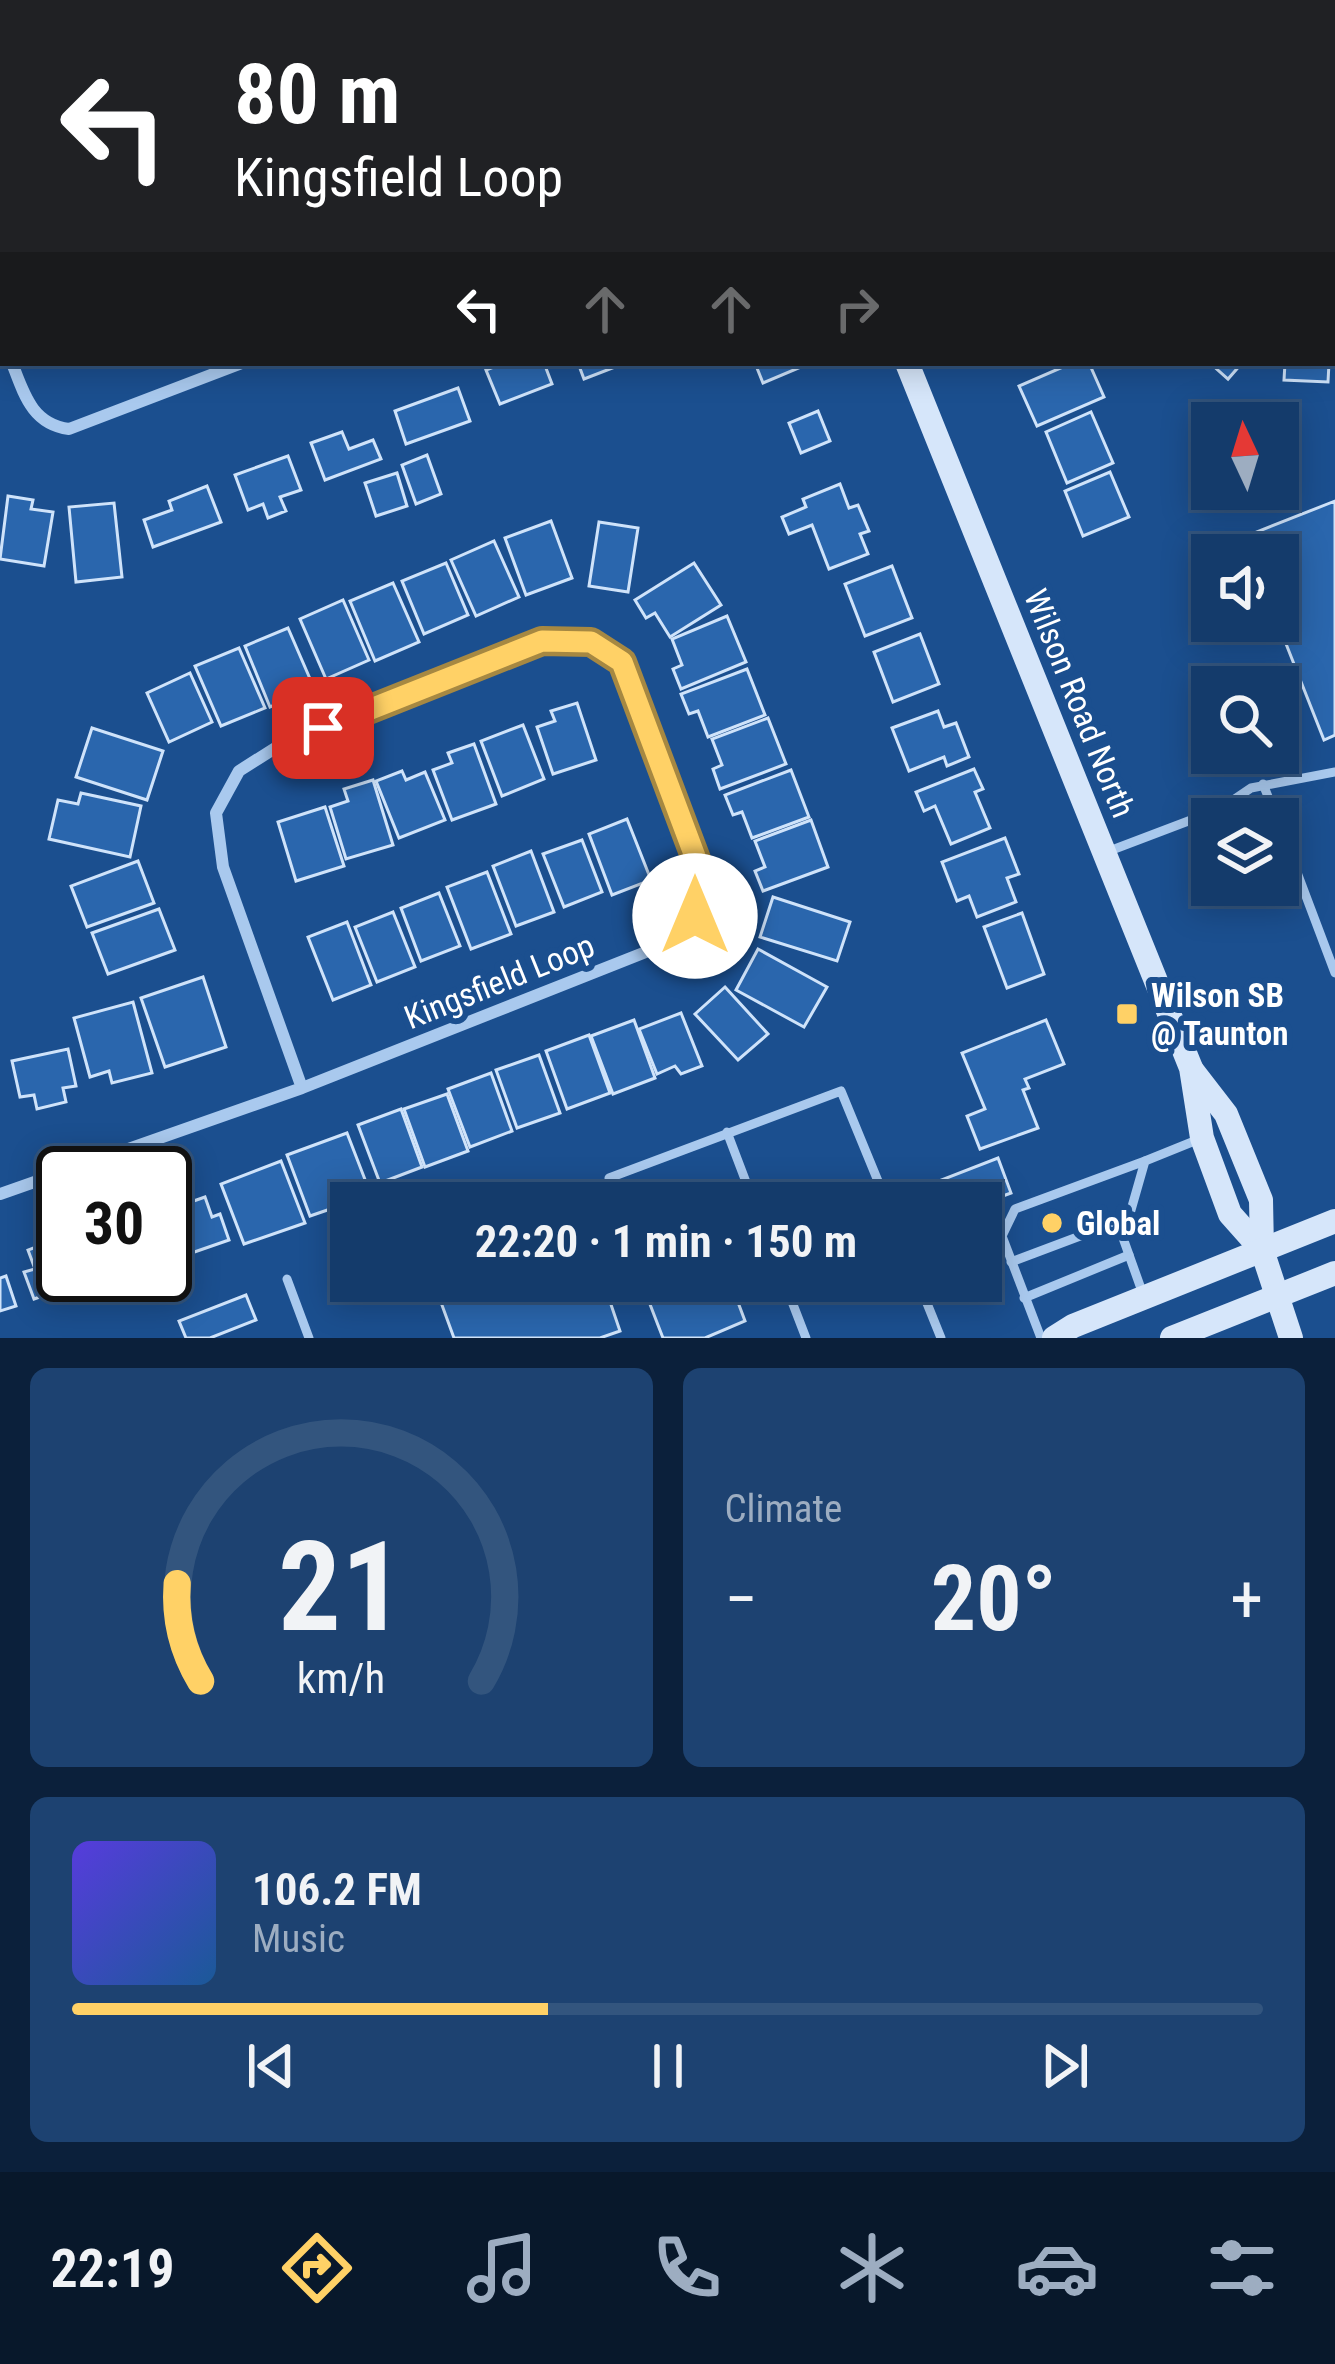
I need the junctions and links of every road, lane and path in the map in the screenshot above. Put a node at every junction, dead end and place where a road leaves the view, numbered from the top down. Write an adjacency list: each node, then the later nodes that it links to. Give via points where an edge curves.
1 (13, 366): 2 (street, via 36,415 69,429)
2 (235, 366)
3 (908, 366): 7 (street, Wilson Road North)
4 (1335, 772): 5 (lane)
5 (1263, 784): 6 (lane); 7 (lane)
6 (1268, 798)
7 (1105, 853): 10 (street, Wilson Road North)
8 (1299, 879): 9 (lane)
9 (1335, 973)
10 (1191, 1068): 13 (street, Wilson Road North); 21 (street, Wilson Road North, via 1226,1114 1261,1200)
11 (302, 1088): 11 (street, Kingsfield Loop, via 661,946 695,916 702,875 622,662 591,642 542,641 280,745 239,771 216,813 223,867); 18 (street, Kingsfield Loop)
12 (727, 1132): 15 (lane); 16 (lane); 17 (lane, via 841,1091)
13 (1202, 1138): 14 (lane); 21 (street, Wilson Road North, via 1230,1214)
14 (1145, 1161): 19 (lane); 23 (lane, via 1015,1209 1002,1236)
15 (609, 1178)
16 (746, 1182)
17 (878, 1182)
18 (0, 1194)
19 (1128, 1218): 22 (lane); 23 (lane)
20 (1335, 1221): 21 (street)
21 (1262, 1250): 26 (street, Wilson Road North); 27 (street)
22 (1129, 1256): 27 (lane); 28 (lane)
23 (1011, 1262): 28 (lane)
24 (1335, 1273): 26 (street)
25 (287, 1279): 31 (lane)
26 (1278, 1296): 36 (street); 37 (street, Wilson Road North)
27 (1144, 1297): 35 (street)
28 (1024, 1298): 34 (lane)
29 (792, 1302): 32 (lane)
30 (926, 1302): 33 (lane)
31 (309, 1338)
32 (806, 1338)
33 (941, 1338)
34 (1041, 1338)
35 (1054, 1338)
36 (1172, 1338)
37 (1291, 1338)

